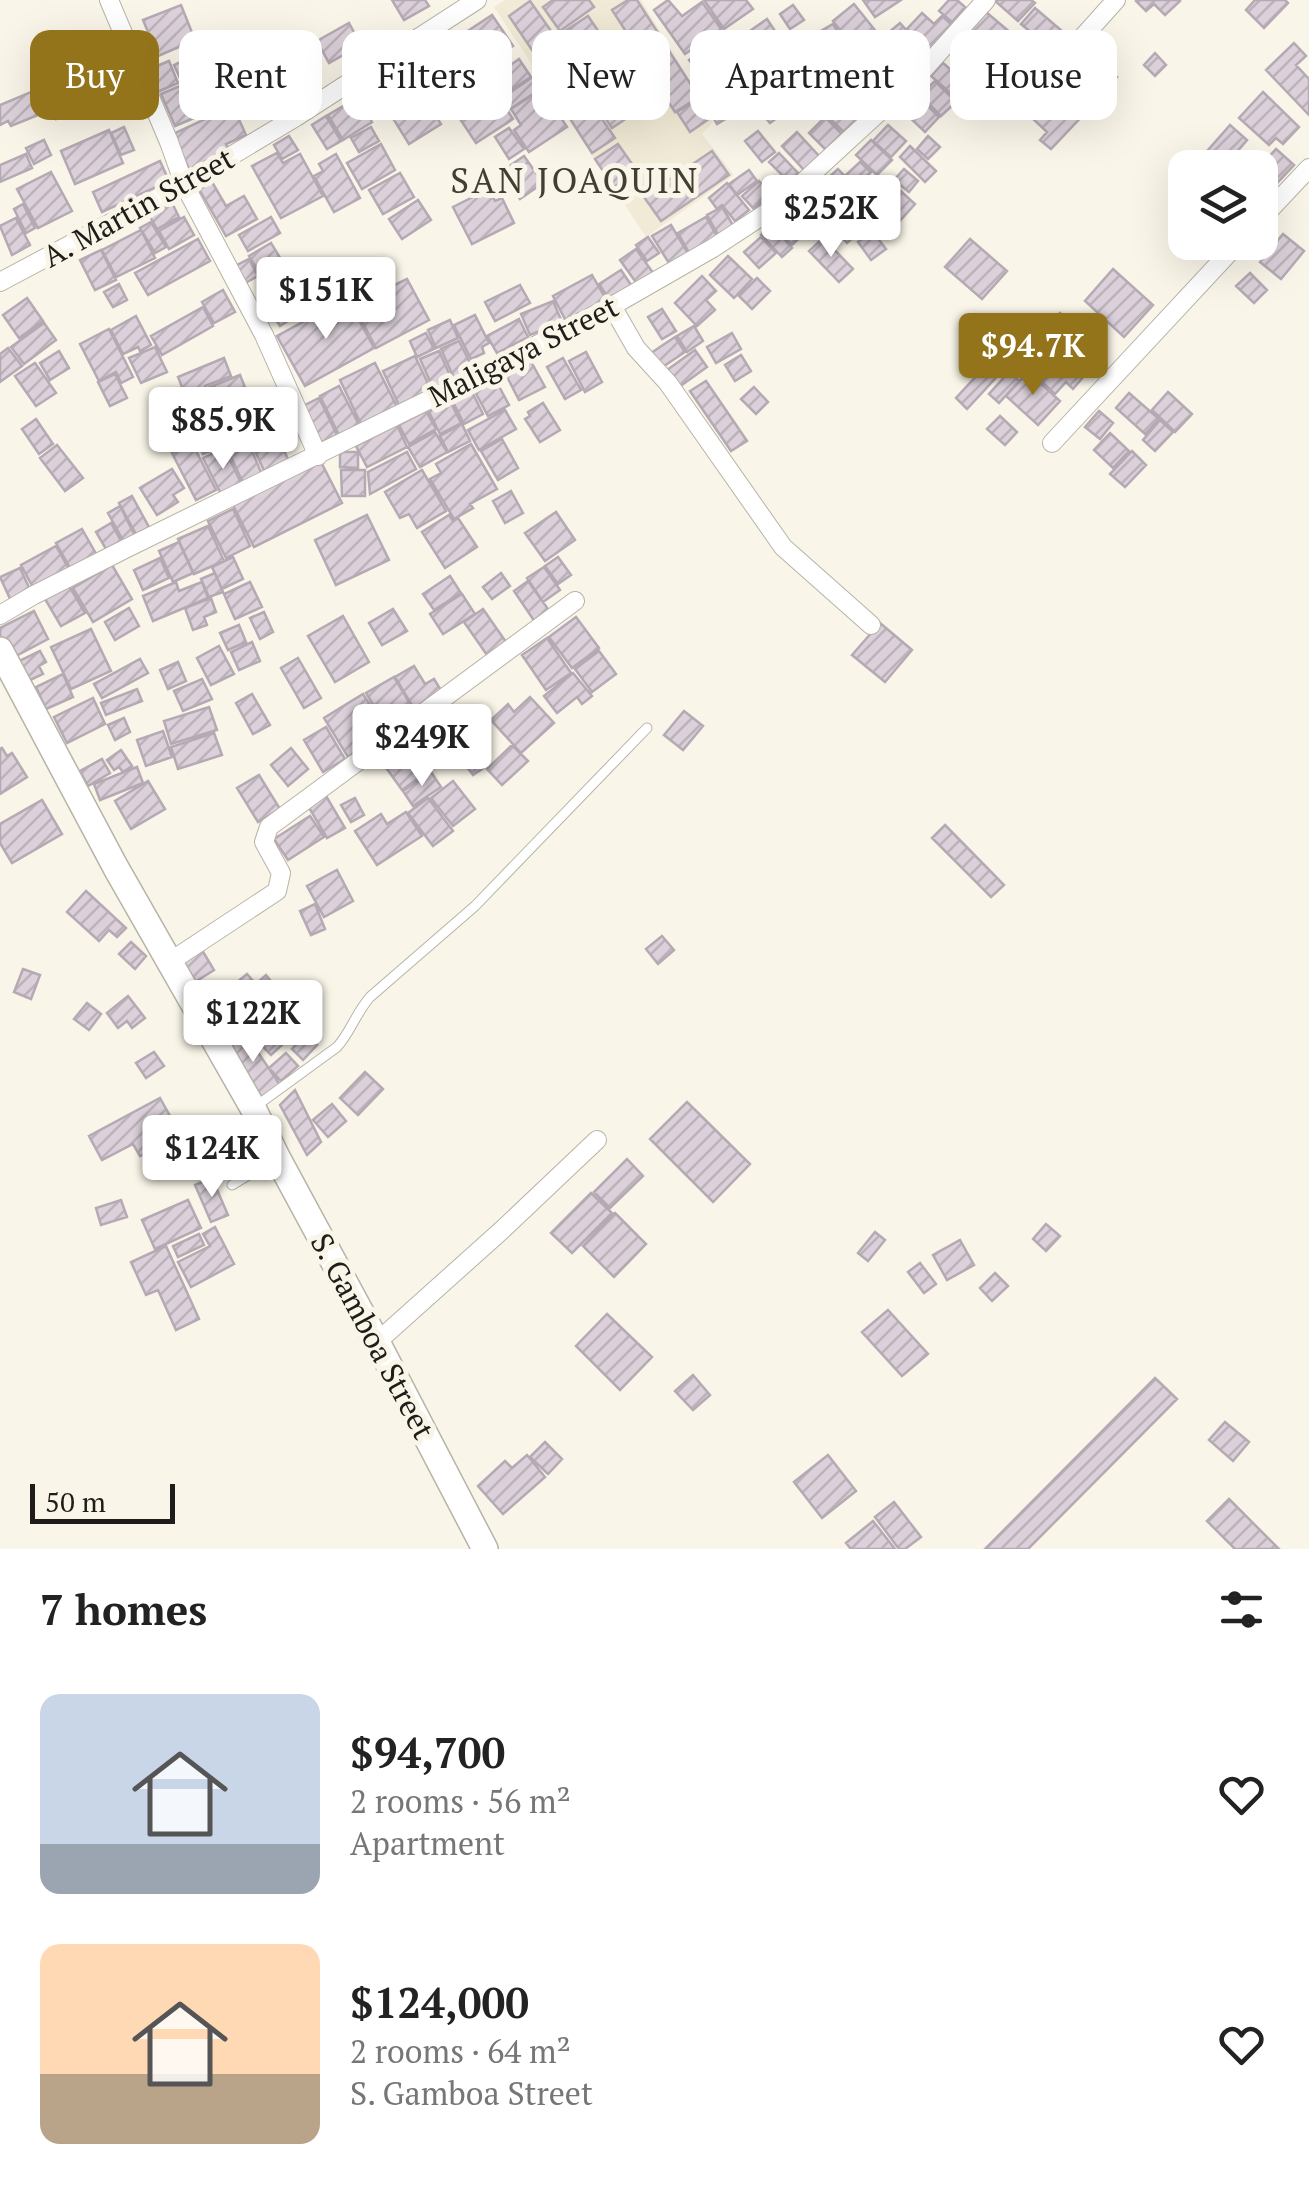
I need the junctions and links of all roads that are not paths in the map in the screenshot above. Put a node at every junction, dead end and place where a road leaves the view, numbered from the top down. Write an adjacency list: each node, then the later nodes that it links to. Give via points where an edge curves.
1 (109, 0): 7 (street)
2 (478, 0): 7 (street, A. Martin Street)
3 (986, 0): 11 (street, Maligaya Street, via 914,80 777,206)
4 (1116, 0): 5 (street)
5 (1089, 30)
6 (1309, 168): 8 (street)
7 (184, 184): 10 (street, A. Martin Street); 13 (street, via 264,335)
8 (1278, 201)
9 (1222, 260): 12 (street)
10 (0, 282)
11 (612, 306): 13 (street, Maligaya Street); 16 (street, via 784,547)
12 (1052, 444)
13 (318, 456): 15 (street, Maligaya Street)
14 (575, 601): 19 (street, via 269,827 264,842 281,873 277,891)
15 (0, 616)
16 (871, 625)
17 (0, 650): 19 (main road, S. Gamboa Street)
18 (646, 728): 20 (lane, via 475,906 370,997 336,1047)
19 (171, 961): 20 (main road, S. Gamboa Street)
20 (253, 1108): 22 (main road, S. Gamboa Street)
21 (597, 1140): 24 (street)
22 (277, 1157): 23 (lane); 24 (main road, S. Gamboa Street)
23 (232, 1185)
24 (377, 1342): 25 (main road, S. Gamboa Street)
25 (485, 1549)

